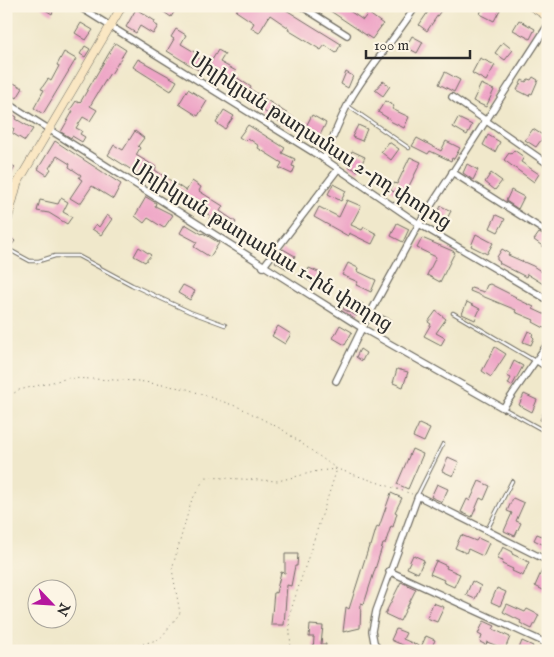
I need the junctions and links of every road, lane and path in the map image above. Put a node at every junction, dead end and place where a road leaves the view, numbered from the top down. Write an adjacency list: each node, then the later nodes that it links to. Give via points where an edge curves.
1 (78, 6): 7 (street, Սիլիկյան թաղամաս 2-րդ փողոց)
2 (122, 6): 7 (main road)
3 (301, 6): 9 (street)
4 (416, 6): 12 (street)
5 (531, 6): 6 (main road)
6 (548, 17)
7 (110, 26): 14 (main road); 16 (street, Սիլիկյան թաղամաս 2-րդ փողոց)
8 (548, 26): 13 (street)
9 (347, 35)
10 (452, 97): 13 (street)
11 (6, 102): 14 (street, Սիլիկյան թաղամաս 1-ին փողոց)
12 (348, 106): 15 (lane); 16 (street)
13 (485, 120): 17 (street); 19 (street)
14 (48, 129): 21 (main road); 26 (street, Սիլիկյան թաղամաս 1-ին փողոց)
15 (409, 148)
16 (324, 159): 18 (street, Սիլիկյան թաղամաս 2-րդ փողոց)
17 (548, 164)
18 (338, 169): 22 (street, Սիլիկյան թաղամաս 2-րդ փողոց); 26 (street)
19 (452, 172): 22 (street); 24 (street)
20 (6, 184): 21 (lane)
21 (16, 184): 23 (main road)
22 (419, 224): 27 (street, Սիլիկյան թաղամաս 2-րդ փողոց); 30 (street)
23 (6, 226)
24 (548, 233)
25 (6, 248): 29 (lane, via 30,261 78,256 132,285)
26 (264, 266): 30 (street, Սիլիկյան թաղամաս 1-ին փողոց)
27 (548, 300)
28 (453, 313): 32 (lane)
29 (225, 325)
30 (362, 328): 34 (street); 36 (street, Սիլիկյան թաղամաս 1-ին փողոց)
31 (548, 343): 32 (street)
32 (536, 361): 33 (street); 36 (street)
33 (548, 368)
34 (336, 381)
35 (6, 398): 39 (path, via 19,390 69,378 138,381 187,389 241,408 282,430)
36 (503, 408): 37 (lane)
37 (548, 433)
38 (443, 444): 41 (lane)
39 (337, 469): 41 (path); 46 (path, via 318,470 278,481 205,477 191,502 172,569 180,613 160,639); 47 (path, via 289,616)
40 (512, 481): 42 (lane)
41 (418, 496): 42 (street); 44 (street)
42 (486, 531): 43 (street)
43 (548, 561)
44 (389, 571): 45 (street); 48 (street, via 372,631)
45 (548, 644)
46 (119, 651)
47 (291, 651)
48 (379, 651)

